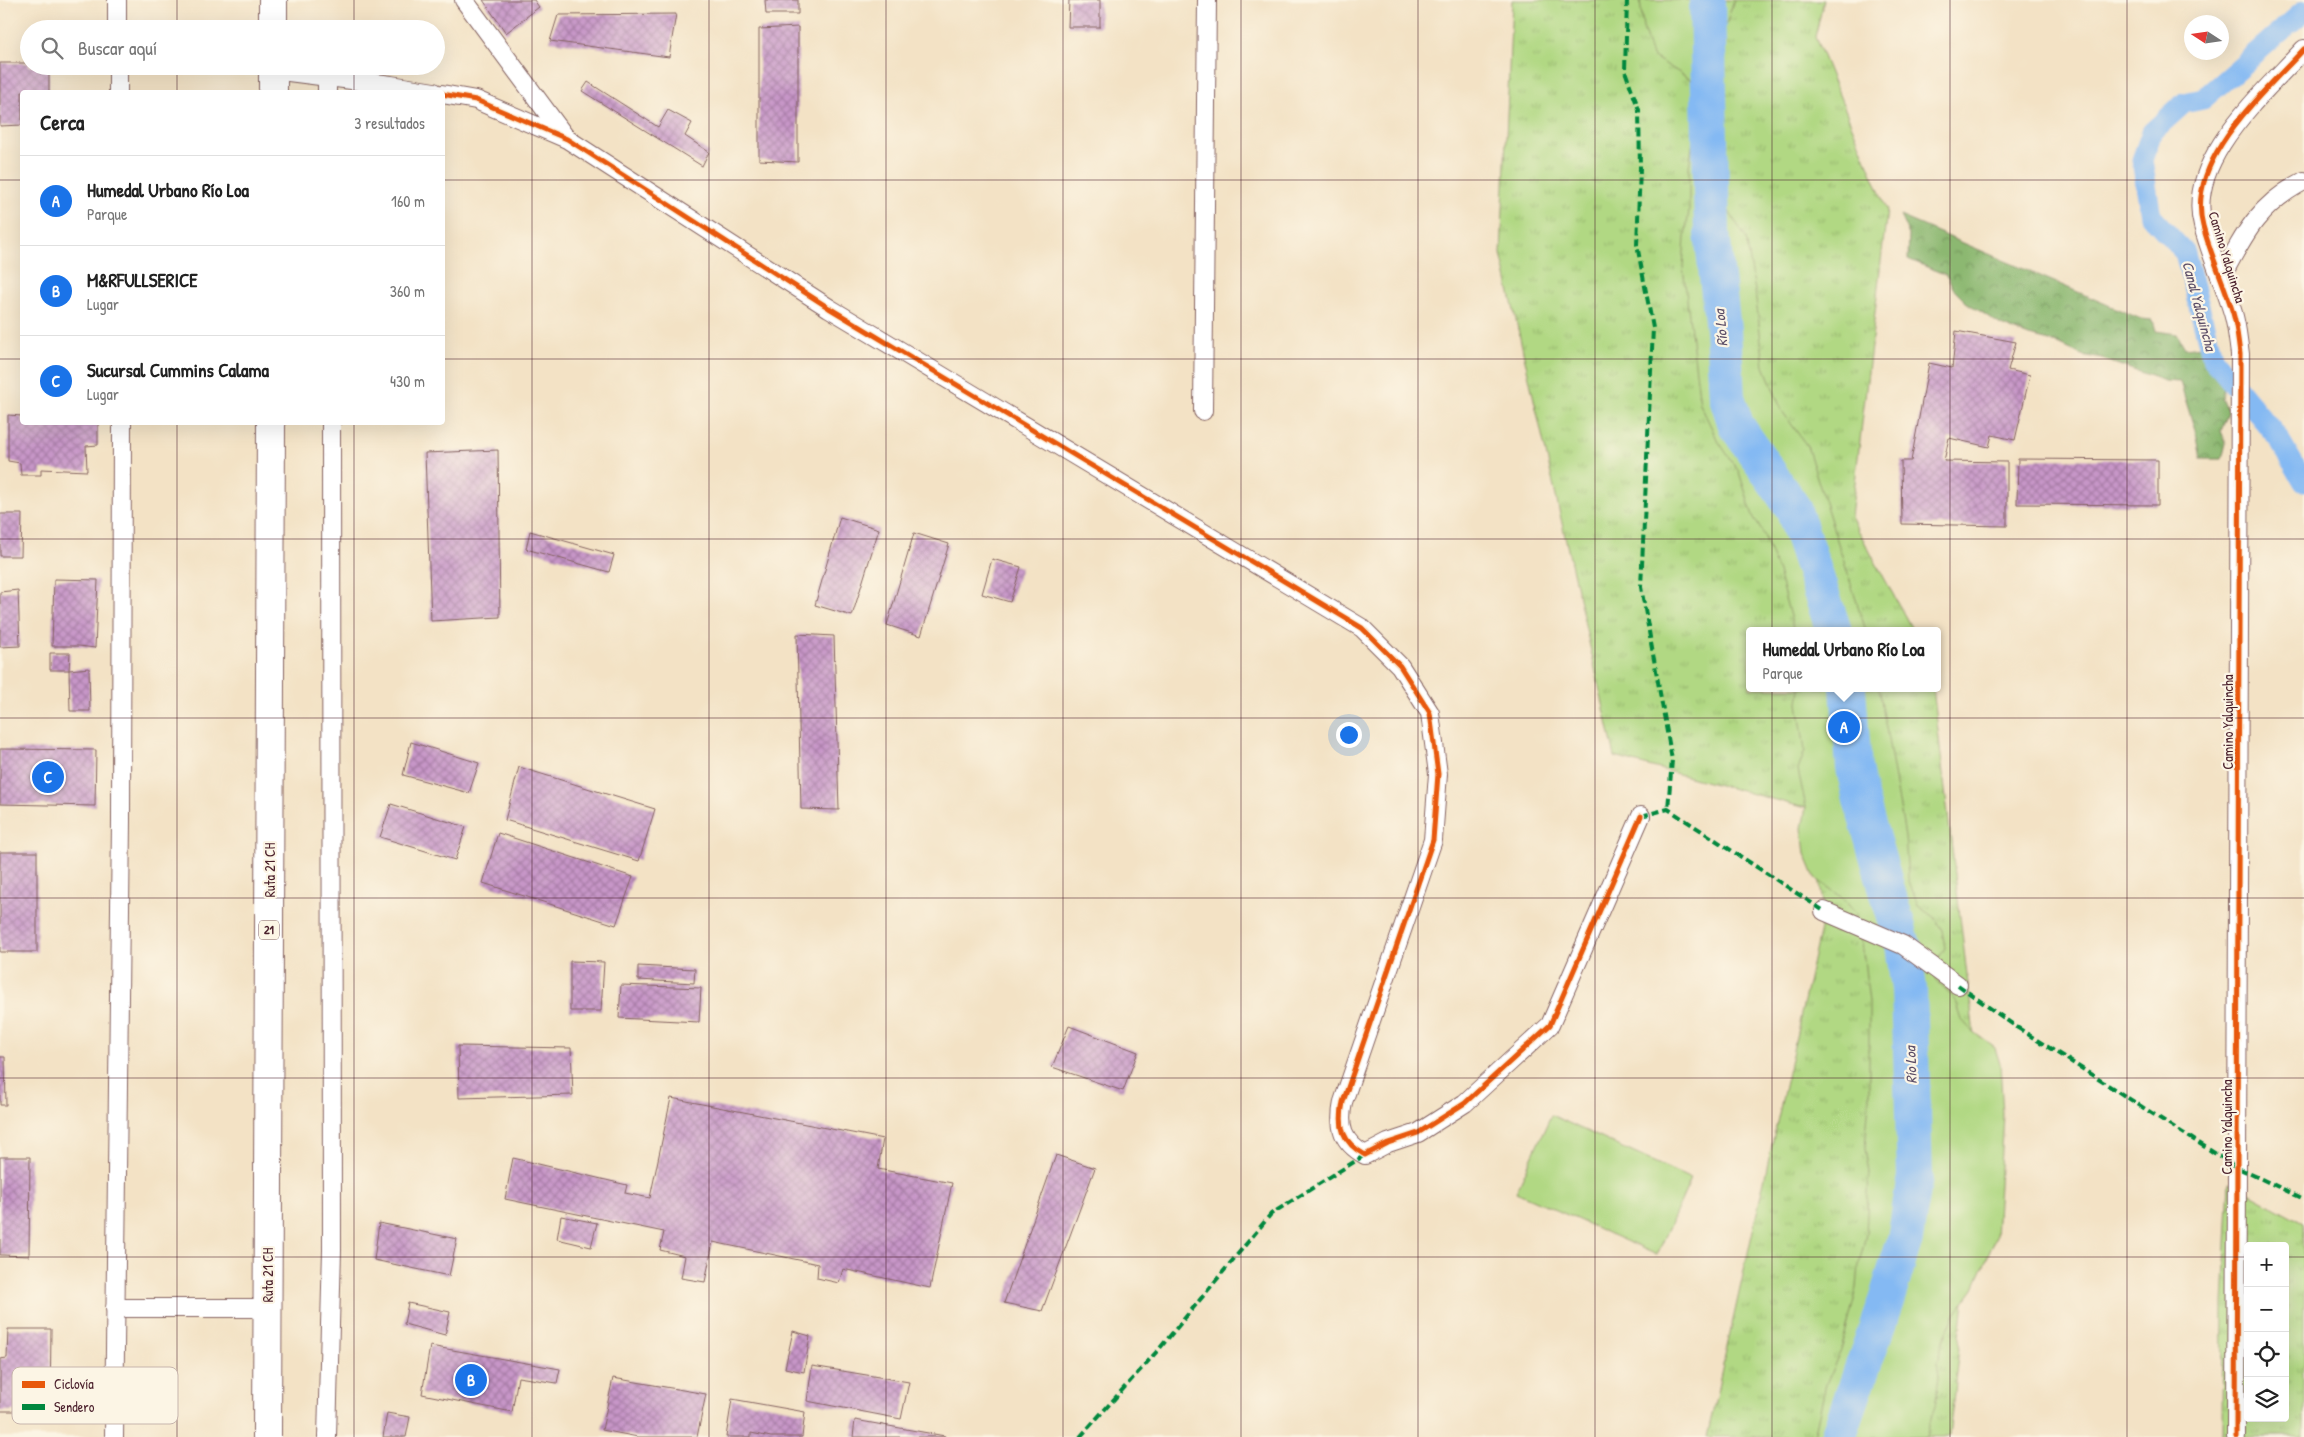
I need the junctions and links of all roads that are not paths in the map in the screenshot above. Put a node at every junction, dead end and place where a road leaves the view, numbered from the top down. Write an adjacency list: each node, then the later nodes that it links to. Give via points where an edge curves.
1 (117, 0): 5 (street)
2 (273, 0): 6 (highway)
3 (464, 0): 14 (street)
4 (1207, 0): 17 (street)
5 (117, 20)
6 (273, 20)
7 (2304, 49): 16 (street, Camino Yalquincha, via 2232,128 2208,165 2199,198 2203,225)
8 (118, 75): 11 (street)
9 (273, 76): 10 (street)
10 (327, 85): 12 (street)
11 (118, 90)
12 (403, 90)
13 (445, 95): 14 (street, via 476,100)
14 (567, 140): 21 (street, via 829,308 1362,628 1400,666 1430,712 1438,774 1433,840 1343,1102 1340,1120 1353,1148 1365,1155 1388,1143 1418,1134 1465,1103 1550,1025)
15 (2304, 182): 16 (street, via 2260,212 2240,240)
16 (2221, 278): 31 (street, Camino Yalquincha, via 2233,314 2240,354)
17 (1202, 411)
18 (122, 425): 24 (street)
19 (271, 425): 25 (highway, Ruta 21 CH / 21)
20 (331, 425): 30 (street, via 332,1250)
21 (1641, 816)
22 (1824, 911): 23 (street, via 1903,945)
23 (1958, 985)
24 (115, 1308): 25 (street); 26 (street)
25 (268, 1308): 29 (highway, Ruta 21 CH / 21)
26 (115, 1367)
27 (114, 1424): 28 (street)
28 (114, 1437)
29 (267, 1437)
30 (327, 1437)
31 (2236, 1437)

